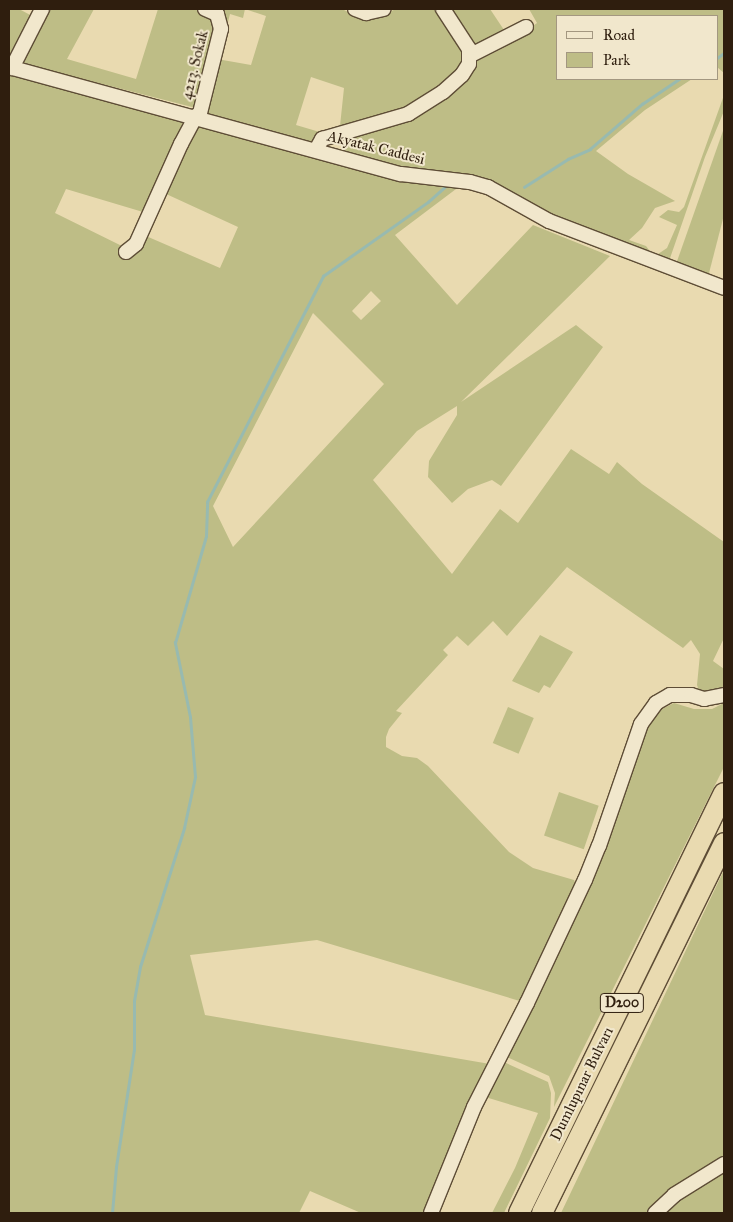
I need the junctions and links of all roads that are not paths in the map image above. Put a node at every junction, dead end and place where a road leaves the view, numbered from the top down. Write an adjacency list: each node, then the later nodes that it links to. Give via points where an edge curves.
1 (42, 9): 8 (street)
2 (205, 9): 9 (street, 4213. Sokak, via 217,14 221,29)
3 (355, 9): 4 (street, via 366,13)
4 (384, 9)
5 (443, 9): 7 (street, via 469,49)
6 (526, 27): 7 (street)
7 (469, 56): 10 (street, via 469,64 462,74 443,92 408,114 322,139)
8 (10, 67): 9 (street, Akyatak Caddesi)
9 (197, 117): 10 (street, Akyatak Caddesi); 11 (street, 4213. Sokak, via 181,144 136,244)
10 (316, 150): 12 (street, Akyatak Caddesi, via 401,174 488,187 549,221)
11 (126, 252)
12 (724, 288)
13 (724, 695): 17 (street, via 713,699 670,695 656,703 641,724 600,846 538,981 474,1107)
14 (724, 793): 18 (highway, Dumlupınar Bulvarı / D200)
15 (724, 843): 19 (highway, Dumlupınar Bulvarı / D200)
16 (724, 1164): 20 (street, via 674,1195)
17 (431, 1213)
18 (519, 1213)
19 (542, 1213)
20 (655, 1213)

